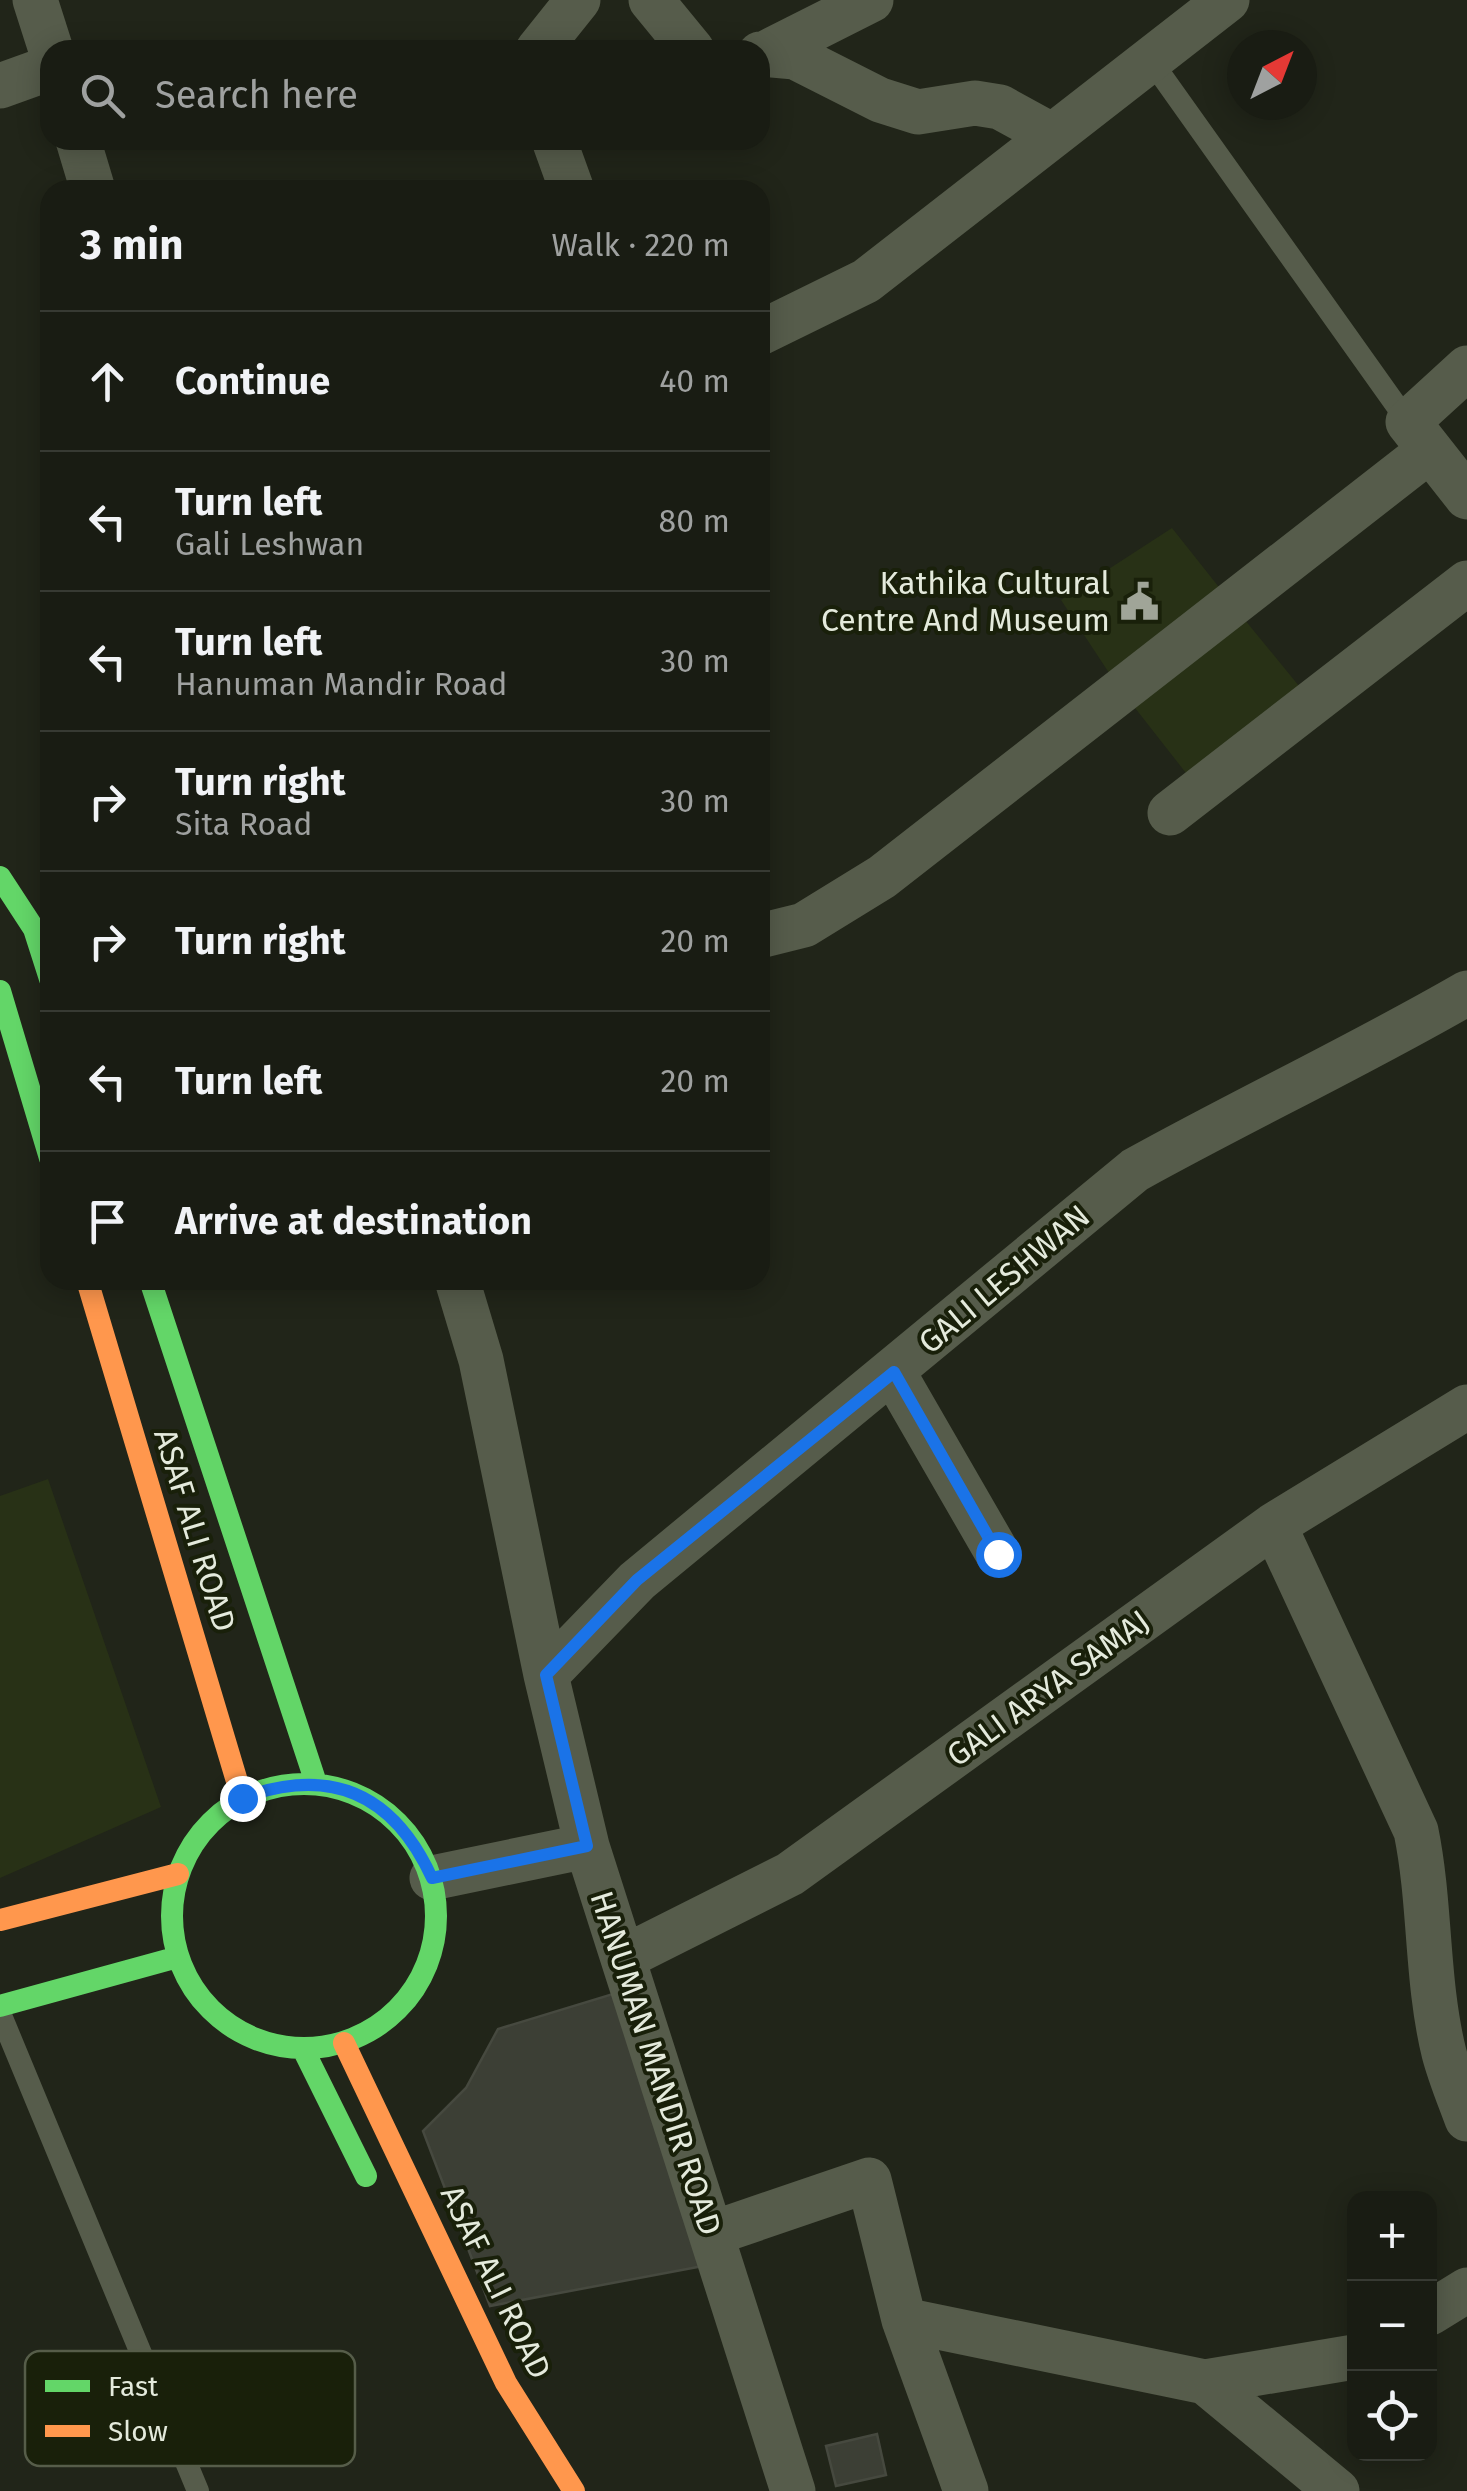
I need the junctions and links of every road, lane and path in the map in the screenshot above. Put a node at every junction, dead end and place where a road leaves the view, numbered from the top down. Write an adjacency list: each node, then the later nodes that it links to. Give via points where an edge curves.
1 (36, 0): 6 (street)
2 (578, 0): 7 (street)
3 (651, 0): 8 (street)
4 (871, 0): 9 (street)
5 (1227, 0): 11 (street)
6 (47, 40)
7 (546, 40)
8 (684, 40)
9 (770, 50)
10 (770, 54): 14 (street, via 795,58 918,112 1000,106)
11 (1152, 62): 14 (street); 21 (lane)
12 (40, 72): 13 (street)
13 (0, 86)
14 (1049, 134): 19 (street, via 866,281)
15 (81, 150): 17 (street)
16 (558, 150): 18 (street)
17 (90, 180)
18 (568, 180)
19 (770, 328)
20 (1467, 368): 21 (street)
21 (1419, 436): 22 (street); 26 (street, via 882,876 804,925)
22 (1467, 497)
23 (1467, 583): 24 (street)
24 (1170, 813)
25 (0, 877): 27 (main road)
26 (770, 934)
27 (40, 947)
28 (0, 991): 30 (main road)
29 (1467, 994): 34 (street, GALI LESHWAN, via 1135,1170)
30 (40, 1125)
31 (89, 1290): 40 (main road, ASAF ALI ROAD)
32 (153, 1290): 39 (main road, ASAF ALI ROAD)
33 (460, 1290): 38 (street, HANUMAN MANDIR ROAD, via 481,1360)
34 (894, 1372): 37 (street); 38 (street, GALI LESHWAN, via 637,1580)
35 (1467, 1407): 36 (street, GALI ARYA SAMAJ)
36 (1274, 1525): 46 (street, GALI ARYA SAMAJ, via 790,1874); 50 (street, via 1416,1831 1444,2054)
37 (998, 1554)
38 (546, 1675): 41 (street, HANUMAN MANDIR ROAD)
39 (316, 1783): 40 (main road, via 276,1786); 43 (main road, via 354,1792 388,1812 415,1842)
40 (242, 1798): 42 (main road, via 212,1820)
41 (587, 1846): 43 (street); 46 (street, HANUMAN MANDIR ROAD)
42 (178, 1874): 44 (main road); 45 (main road, via 171,1920)
43 (432, 1878): 48 (main road, via 437,1919 430,1959 391,2015)
44 (0, 1920)
45 (178, 1957): 47 (main road); 49 (main road, via 197,1994 226,2022 263,2042)
46 (623, 1958): 52 (street, HANUMAN MANDIR ROAD)
47 (0, 2010): 56 (lane)
48 (344, 2043): 49 (main road); 61 (main road, ASAF ALI ROAD, via 506,2383)
49 (303, 2049): 51 (main road)
50 (1467, 2119)
51 (373, 2189)
52 (711, 2234): 55 (street, via 869,2180); 62 (street, HANUMAN MANDIR ROAD)
53 (1467, 2290): 54 (street)
54 (1437, 2309)
55 (904, 2320): 58 (street); 63 (street)
56 (140, 2351)
57 (1347, 2358): 58 (street)
58 (1205, 2382): 64 (street)
59 (188, 2466): 60 (lane)
60 (198, 2491)
61 (574, 2491)
62 (793, 2491)
63 (966, 2491)
64 (1337, 2491)

